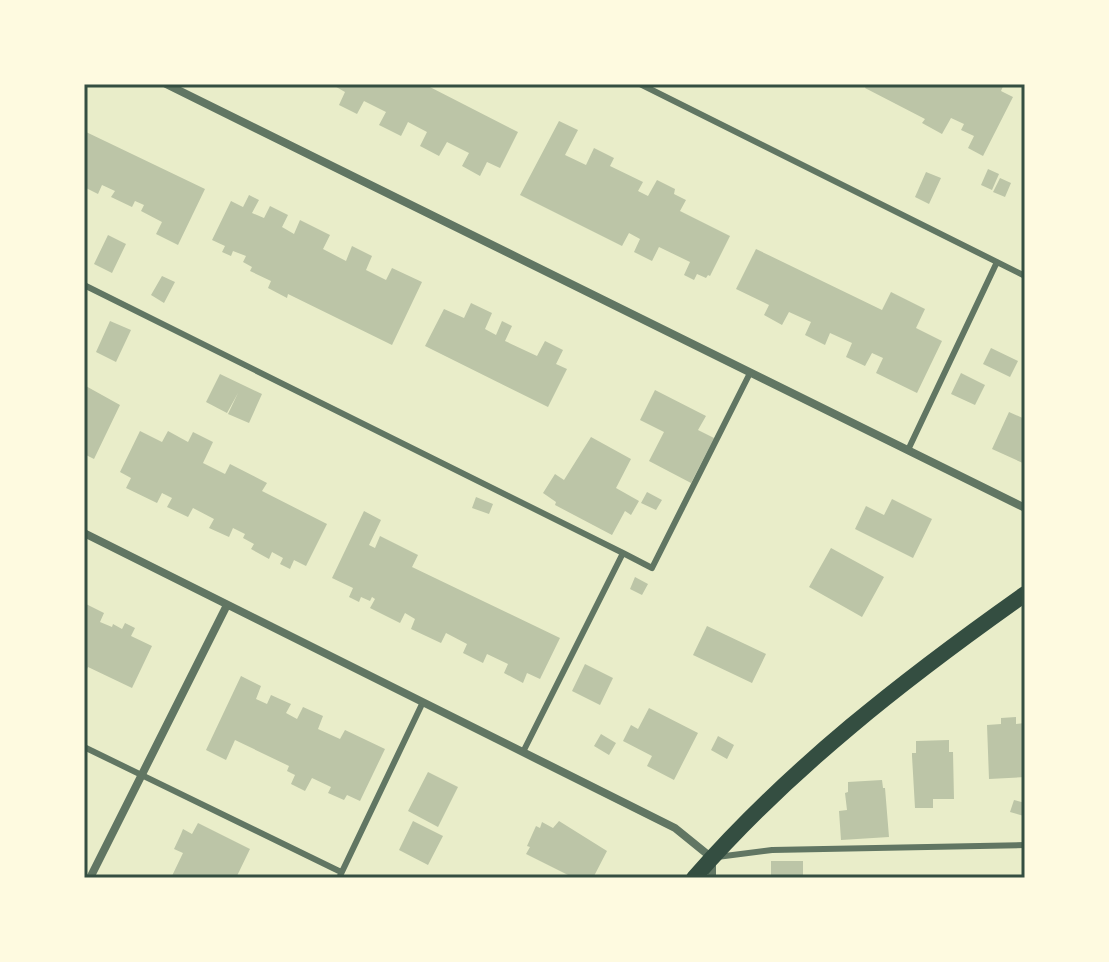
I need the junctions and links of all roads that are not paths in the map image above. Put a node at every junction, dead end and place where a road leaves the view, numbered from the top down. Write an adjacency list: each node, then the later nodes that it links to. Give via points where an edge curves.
1 (166, 84): 6 (street)
2 (640, 84): 3 (lane)
3 (997, 262): 4 (lane); 7 (lane)
4 (1025, 276)
5 (84, 285): 10 (lane)
6 (750, 373): 7 (street); 10 (lane, via 652,568)
7 (908, 450): 8 (street)
8 (1025, 508)
9 (84, 533): 12 (street)
10 (623, 553): 17 (lane)
11 (1025, 594): 13 (main road)
12 (227, 605): 15 (street); 18 (street)
13 (1006, 607): 14 (street); 20 (main road, via 884,697 784,784)
14 (1025, 607)
15 (423, 702): 17 (street); 21 (lane)
16 (84, 747): 18 (lane)
17 (523, 752): 20 (street, via 675,828)
18 (142, 775): 21 (lane); 22 (street)
19 (1025, 845): 20 (lane, via 772,850)
20 (712, 858): 23 (main road); 24 (street)
21 (340, 875)
22 (90, 878)
23 (694, 878)
24 (712, 878)

